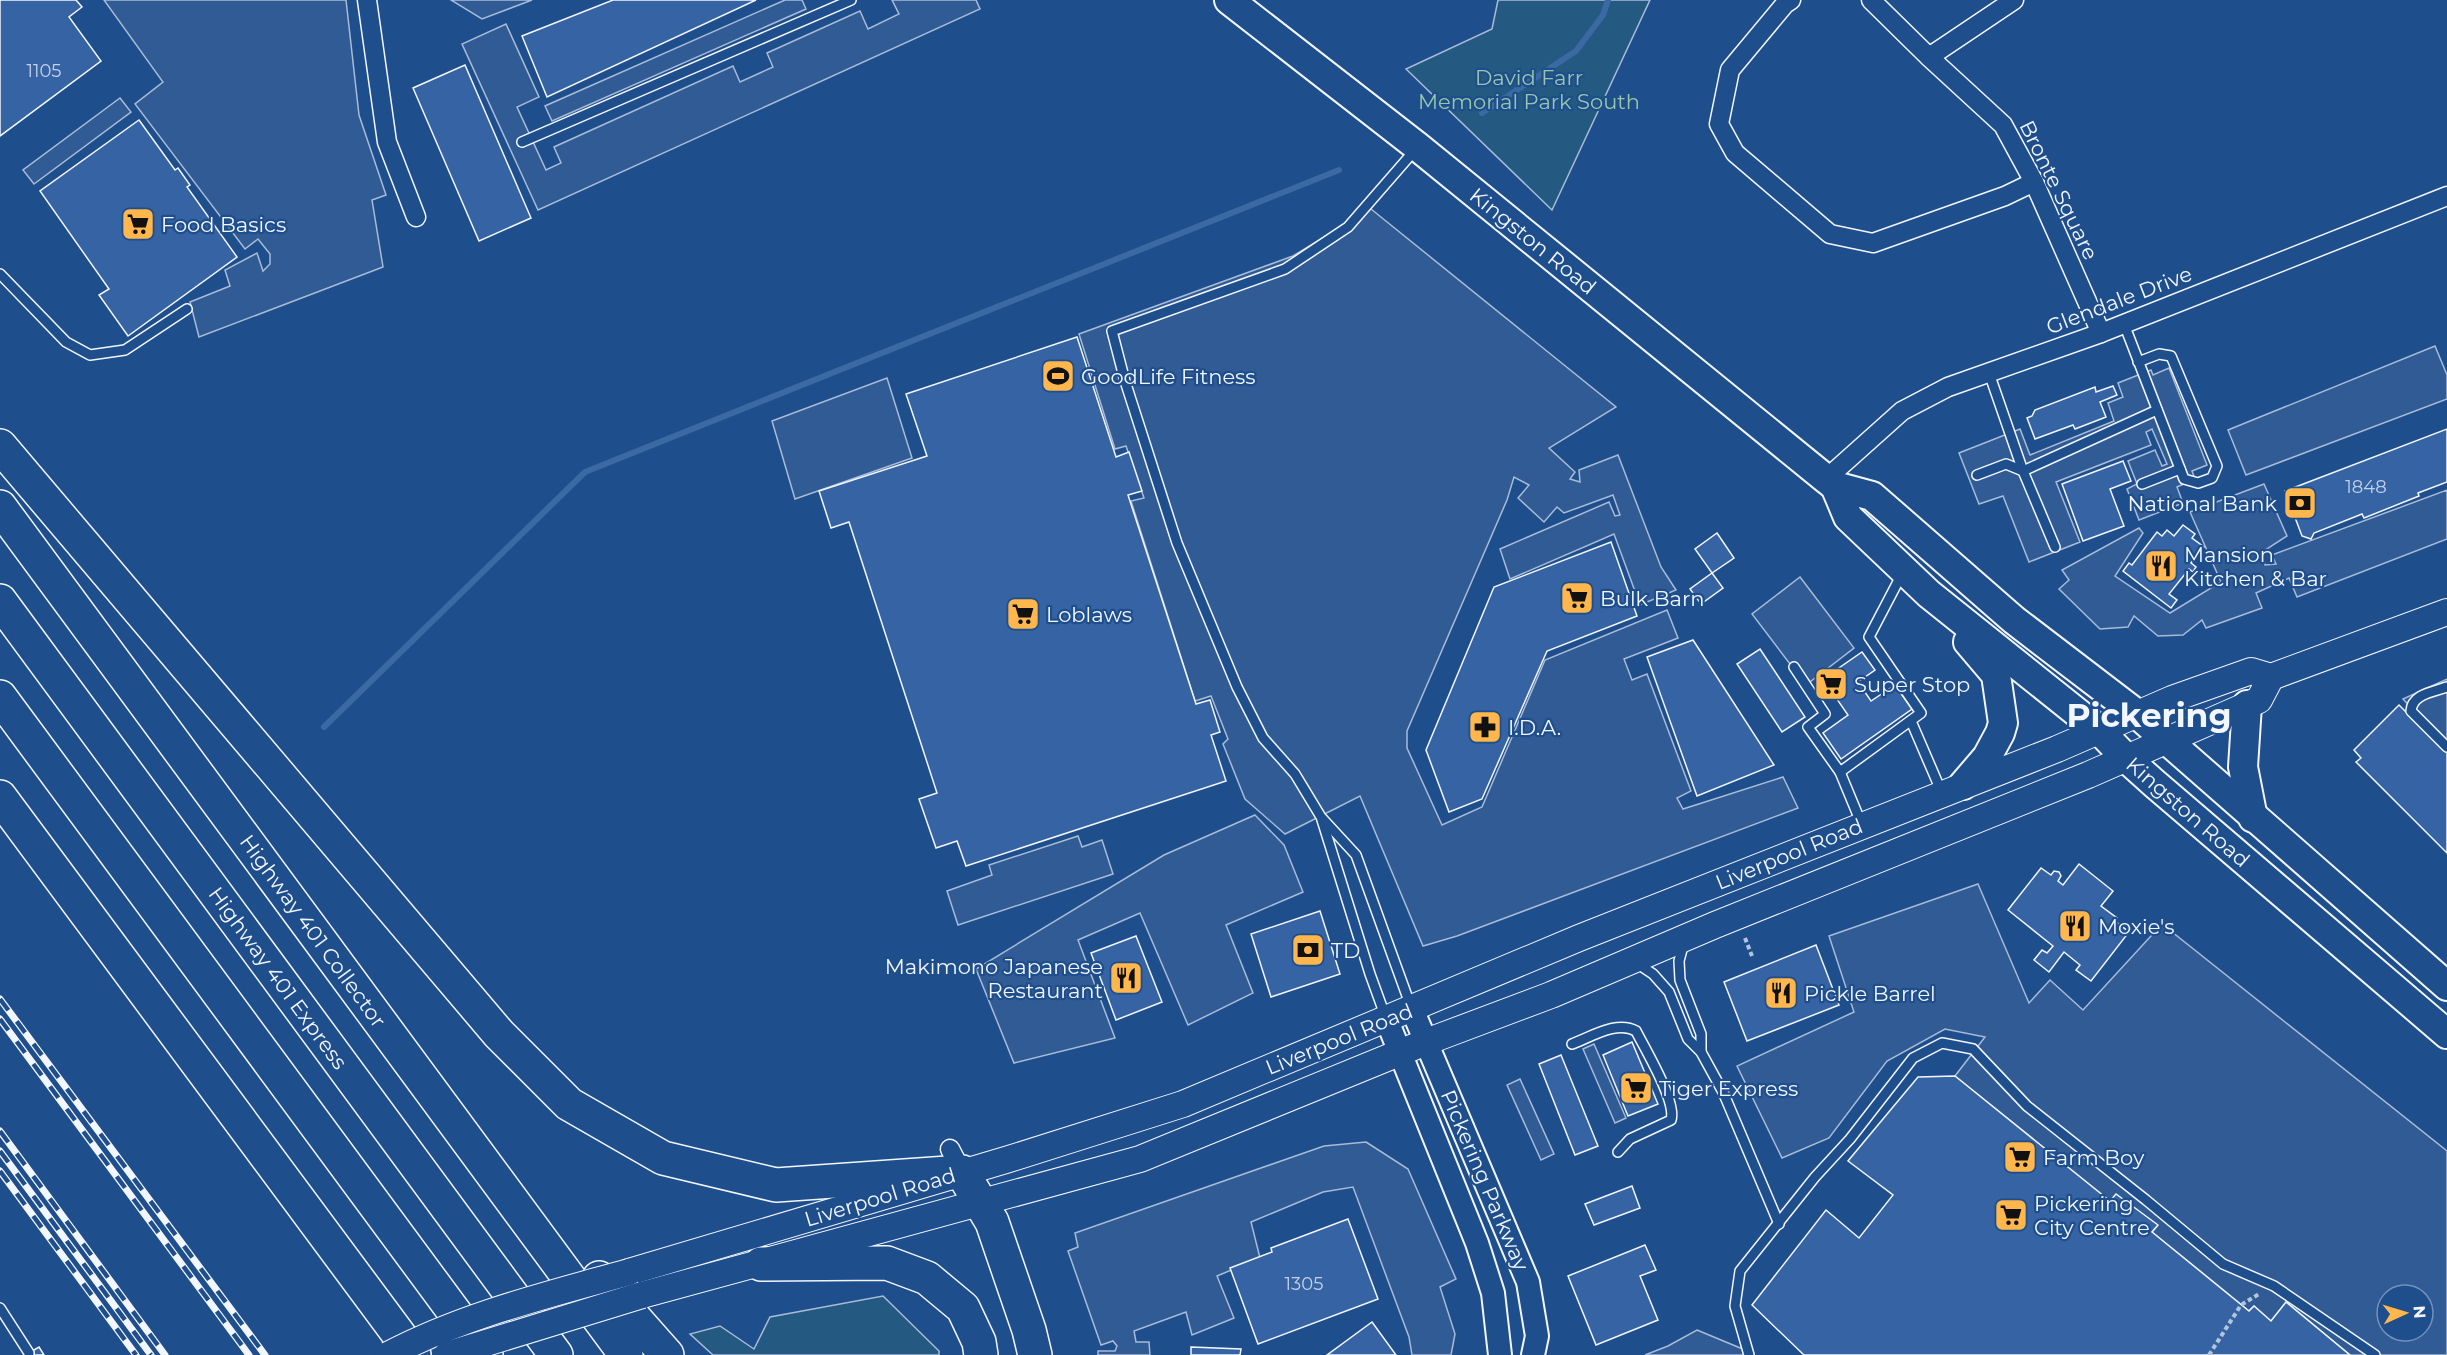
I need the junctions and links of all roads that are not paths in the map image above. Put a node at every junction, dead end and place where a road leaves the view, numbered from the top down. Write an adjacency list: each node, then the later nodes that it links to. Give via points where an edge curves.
1 (368, 0): 12 (street, via 387,142)
2 (851, 0): 8 (lane)
3 (1229, 0): 9 (main road, Kingston Road)
4 (1791, 0): 10 (street, via 1730,70 1719,124 1735,153 1830,234 1873,243)
5 (1871, 0): 7 (street, Bronte Square)
6 (2014, 0): 7 (street)
7 (1929, 57): 10 (street, Bronte Square, via 2003,125)
8 (522, 142)
9 (1418, 147): 24 (main road, Kingston Road); 46 (lane, via 1348,227 1286,269 1113,331 1173,533 1215,637 1263,738 1295,774)
10 (2034, 182): 16 (street, Bronte Square)
11 (2447, 196): 15 (street, Glendale Drive)
12 (416, 217)
13 (0, 274): 14 (lane, via 66,342 90,355 125,350)
14 (188, 309)
15 (2124, 324): 16 (street, Glendale Drive); 17 (lane)
16 (2101, 333): 18 (street, Glendale Drive)
17 (2138, 362): 19 (lane); 21 (lane, via 2159,354 2171,356 2217,466 2211,478 2198,483 2184,479)
18 (1989, 372): 22 (lane); 24 (street, Glendale Drive, via 1948,387 1902,411)
19 (2157, 410): 21 (lane); 22 (lane)
20 (0, 446): 60 (highway, via 499,1034 570,1104 663,1158 776,1185)
21 (2180, 469): 25 (lane)
22 (2023, 471): 23 (lane, via 2006,464); 27 (lane)
23 (1977, 475)
24 (1831, 482): 28 (main road, Kingston Road, via 1848,518); 37 (main road, Kingston Road, via 1872,496 2014,620)
25 (2142, 484)
26 (0, 507): 62 (highway, Highway 401 Collector)
27 (2055, 547)
28 (1904, 570): 29 (main road, Kingston Road); 38 (lane, via 1869,638 1922,713)
29 (1929, 594): 39 (main road, Kingston Road); 44 (main road, via 1996,675 2003,723 1987,757)
30 (0, 601): 71 (highway, Highway 401 Express)
31 (2447, 612): 33 (main road, Liverpool Road)
32 (1794, 667): 43 (lane, via 1825,714 1808,727)
33 (2271, 677): 36 (main road, Liverpool Road, via 2259,700); 37 (main road, Liverpool Road, via 2251,671)
34 (2445, 687): 41 (lane, via 2416,698 2411,711)
35 (0, 697): 70 (highway)
36 (2247, 705): 40 (main road, Liverpool Road); 47 (main road, via 2243,768)
37 (2137, 714): 39 (main road, Liverpool Road); 40 (main road, Kingston Road)
38 (1911, 721): 43 (lane); 44 (lane)
39 (2099, 730): 42 (main road, Kingston Road); 44 (main road, Liverpool Road)
40 (2165, 740): 42 (main road, Liverpool Road); 47 (main road, Kingston Road)
41 (2447, 747)
42 (2125, 758): 49 (main road, Liverpool Road); 54 (main road, Kingston Road)
43 (1840, 772): 48 (lane)
44 (1952, 789): 48 (main road, Liverpool Road)
45 (0, 797): 68 (highway)
46 (1321, 818): 52 (lane, via 1356,855); 53 (lane)
47 (2253, 818): 51 (main road, Kingston Road)
48 (1862, 825): 52 (main road, Liverpool Road)
49 (1685, 938): 50 (main road, Liverpool Road); 57 (lane, via 1679,961 1680,980 1701,1034)
50 (1631, 960): 55 (main road, Liverpool Road); 57 (lane, via 1653,974 1669,992 1688,1039)
51 (2447, 986)
52 (1412, 1009): 53 (main road, Liverpool Road); 55 (street, Pickering Parkway)
53 (1386, 1018): 58 (street, Pickering Parkway); 60 (main road, Liverpool Road, via 1183,1104)
54 (2447, 1034)
55 (1426, 1042): 58 (main road, Liverpool Road); 77 (street, Pickering Parkway, via 1528,1282 1537,1336)
56 (1572, 1044): 59 (lane, via 1616,1027 1636,1030 1667,1096 1674,1113 1671,1120 1630,1139)
57 (1701, 1052): 63 (lane, via 1723,1092)
58 (1401, 1053): 61 (main road, Liverpool Road, via 1140,1159); 76 (street, Pickering Parkway, via 1477,1243 1493,1293)
59 (1618, 1152)
60 (956, 1160): 61 (highway); 67 (main road, Liverpool Road, bridge, via 629,1272 504,1307 427,1335)
61 (982, 1204): 64 (main road, Liverpool Road); 75 (highway, via 992,1222)
62 (524, 1217): 72 (highway, Highway 401 Collector); 73 (highway, via 598,1276)
63 (1779, 1224): 78 (lane, via 1740,1271 1735,1306); 79 (lane, via 1913,1058 1942,1043 1973,1049 2027,1106 2223,1264 2274,1286)
64 (761, 1264): 69 (main road, Liverpool Road, bridge, via 642,1294); 74 (highway, via 887,1263 927,1278 963,1308)
65 (0, 1308): 66 (lane)
66 (29, 1353)
67 (388, 1355)
68 (414, 1355)
69 (447, 1355)
70 (486, 1355)
71 (556, 1355)
72 (626, 1355)
73 (667, 1355)
74 (981, 1355)
75 (1035, 1355)
76 (1500, 1355)
77 (1533, 1355)
78 (1749, 1355)
79 (2375, 1355)

